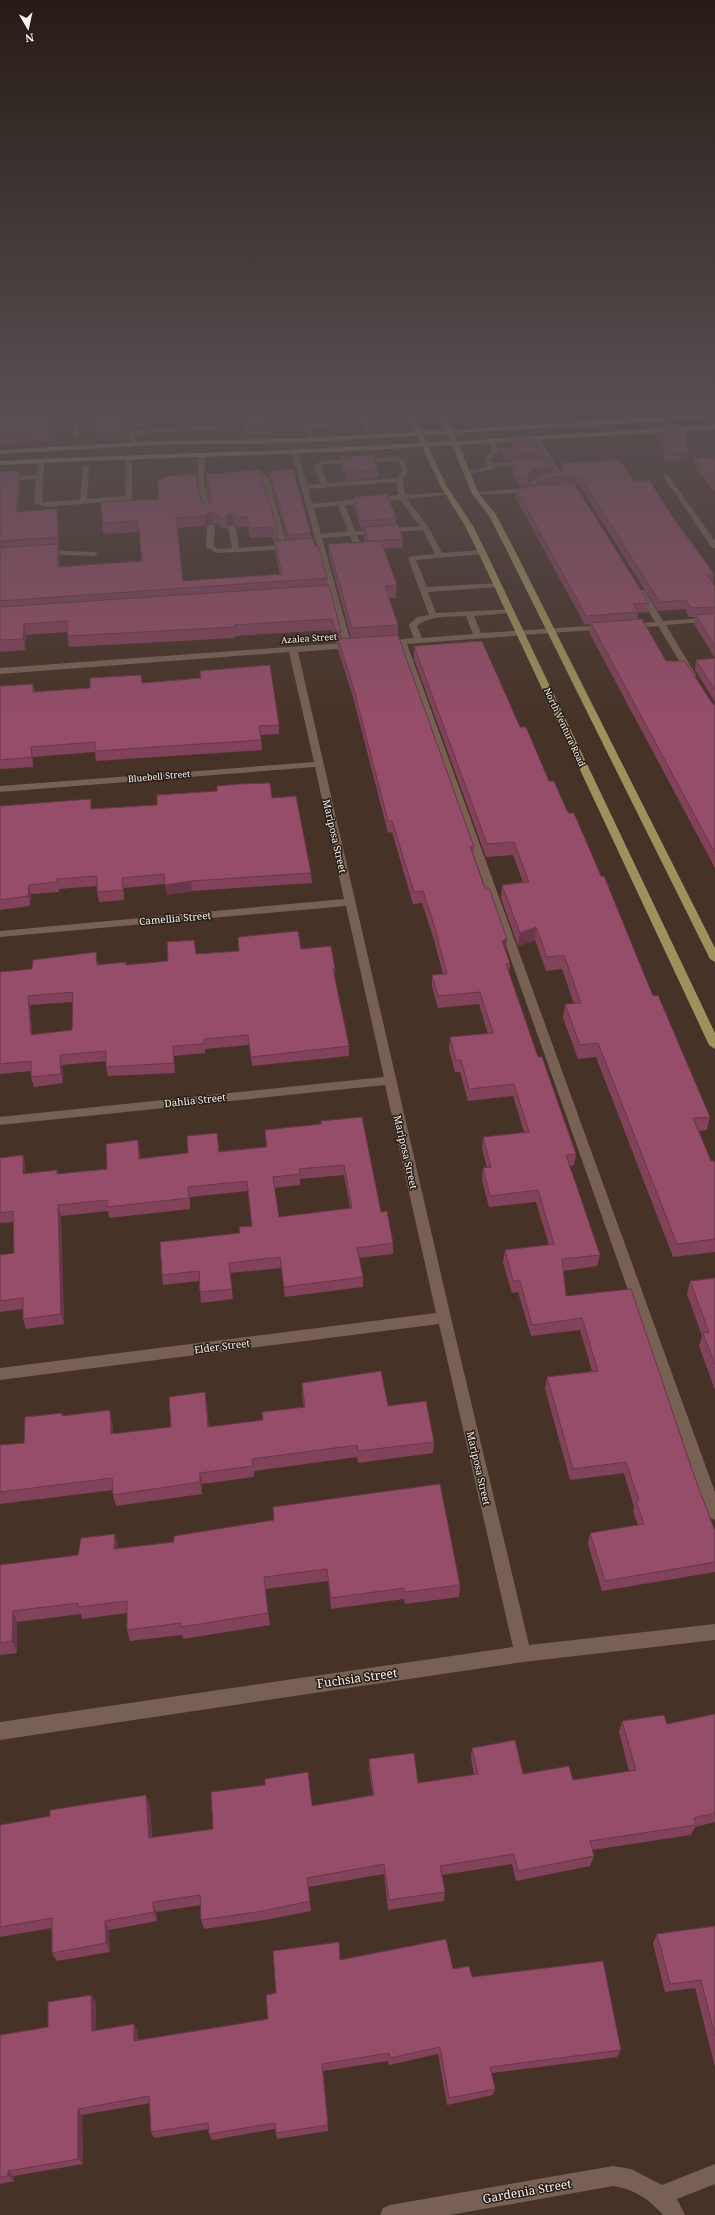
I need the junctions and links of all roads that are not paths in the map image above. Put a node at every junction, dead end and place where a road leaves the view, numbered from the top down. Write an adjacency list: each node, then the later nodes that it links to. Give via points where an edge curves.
1 (276, 515): 15 (street)
2 (311, 515): 12 (street)
3 (346, 515): 11 (street)
4 (416, 515): 10 (street)
5 (462, 515): 18 (main road, North Ventura Road)
6 (492, 515): 30 (main road)
7 (694, 515): 14 (street)
8 (210, 526): 16 (street, via 210,548 217,551)
9 (232, 527): 16 (street)
10 (425, 528): 11 (street); 21 (street)
11 (353, 534): 12 (street); 17 (street)
12 (317, 536): 37 (street, via 316,545 328,592)
13 (298, 546): 15 (street)
14 (715, 546)
15 (284, 548): 16 (street)
16 (236, 551)
17 (360, 552)
18 (482, 552): 21 (street); 22 (main road, North Ventura Road)
19 (31, 553): 20 (street, via 54,551)
20 (94, 554)
21 (439, 555): 24 (street, via 412,558)
22 (498, 585): 24 (street); 25 (main road, North Ventura Road)
23 (636, 585): 29 (street)
24 (422, 590): 27 (street)
25 (510, 611): 26 (street); 31 (main road, North Ventura Road)
26 (469, 614): 27 (street); 32 (street)
27 (433, 616): 33 (street, via 420,619 413,625)
28 (715, 619): 29 (street)
29 (660, 624): 30 (street); 40 (street)
30 (552, 631): 31 (street); 45 (main road)
31 (521, 633): 32 (street); 46 (main road, North Ventura Road)
32 (478, 637): 33 (street)
33 (419, 640): 34 (street)
34 (402, 642): 35 (street); 51 (street)
35 (386, 643)
36 (363, 644): 37 (street, Azalea Street)
37 (348, 646): 38 (street, Azalea Street)
38 (293, 650): 39 (street, Azalea Street); 41 (street, Mariposa Street)
39 (0, 671)
40 (696, 681)
41 (319, 764): 42 (street, Bluebell Street); 43 (street, Mariposa Street)
42 (0, 789)
43 (350, 902): 44 (street, Camellia Street); 47 (street, Mariposa Street)
44 (0, 934)
45 (715, 959)
46 (715, 1045)
47 (390, 1080): 48 (street, Dahlia Street); 49 (street, Mariposa Street)
48 (0, 1121)
49 (444, 1318): 50 (street, Elder Street); 53 (street, Mariposa Street)
50 (0, 1374)
51 (715, 1513)
52 (715, 1632): 53 (street, Fuchsia Street)
53 (523, 1654): 54 (street, Fuchsia Street)
54 (0, 1731)
55 (715, 2174): 56 (street)
56 (659, 2196): 57 (street, Gardenia Street, via 637,2181 613,2176); 58 (street)
57 (390, 2215)
58 (676, 2215)

